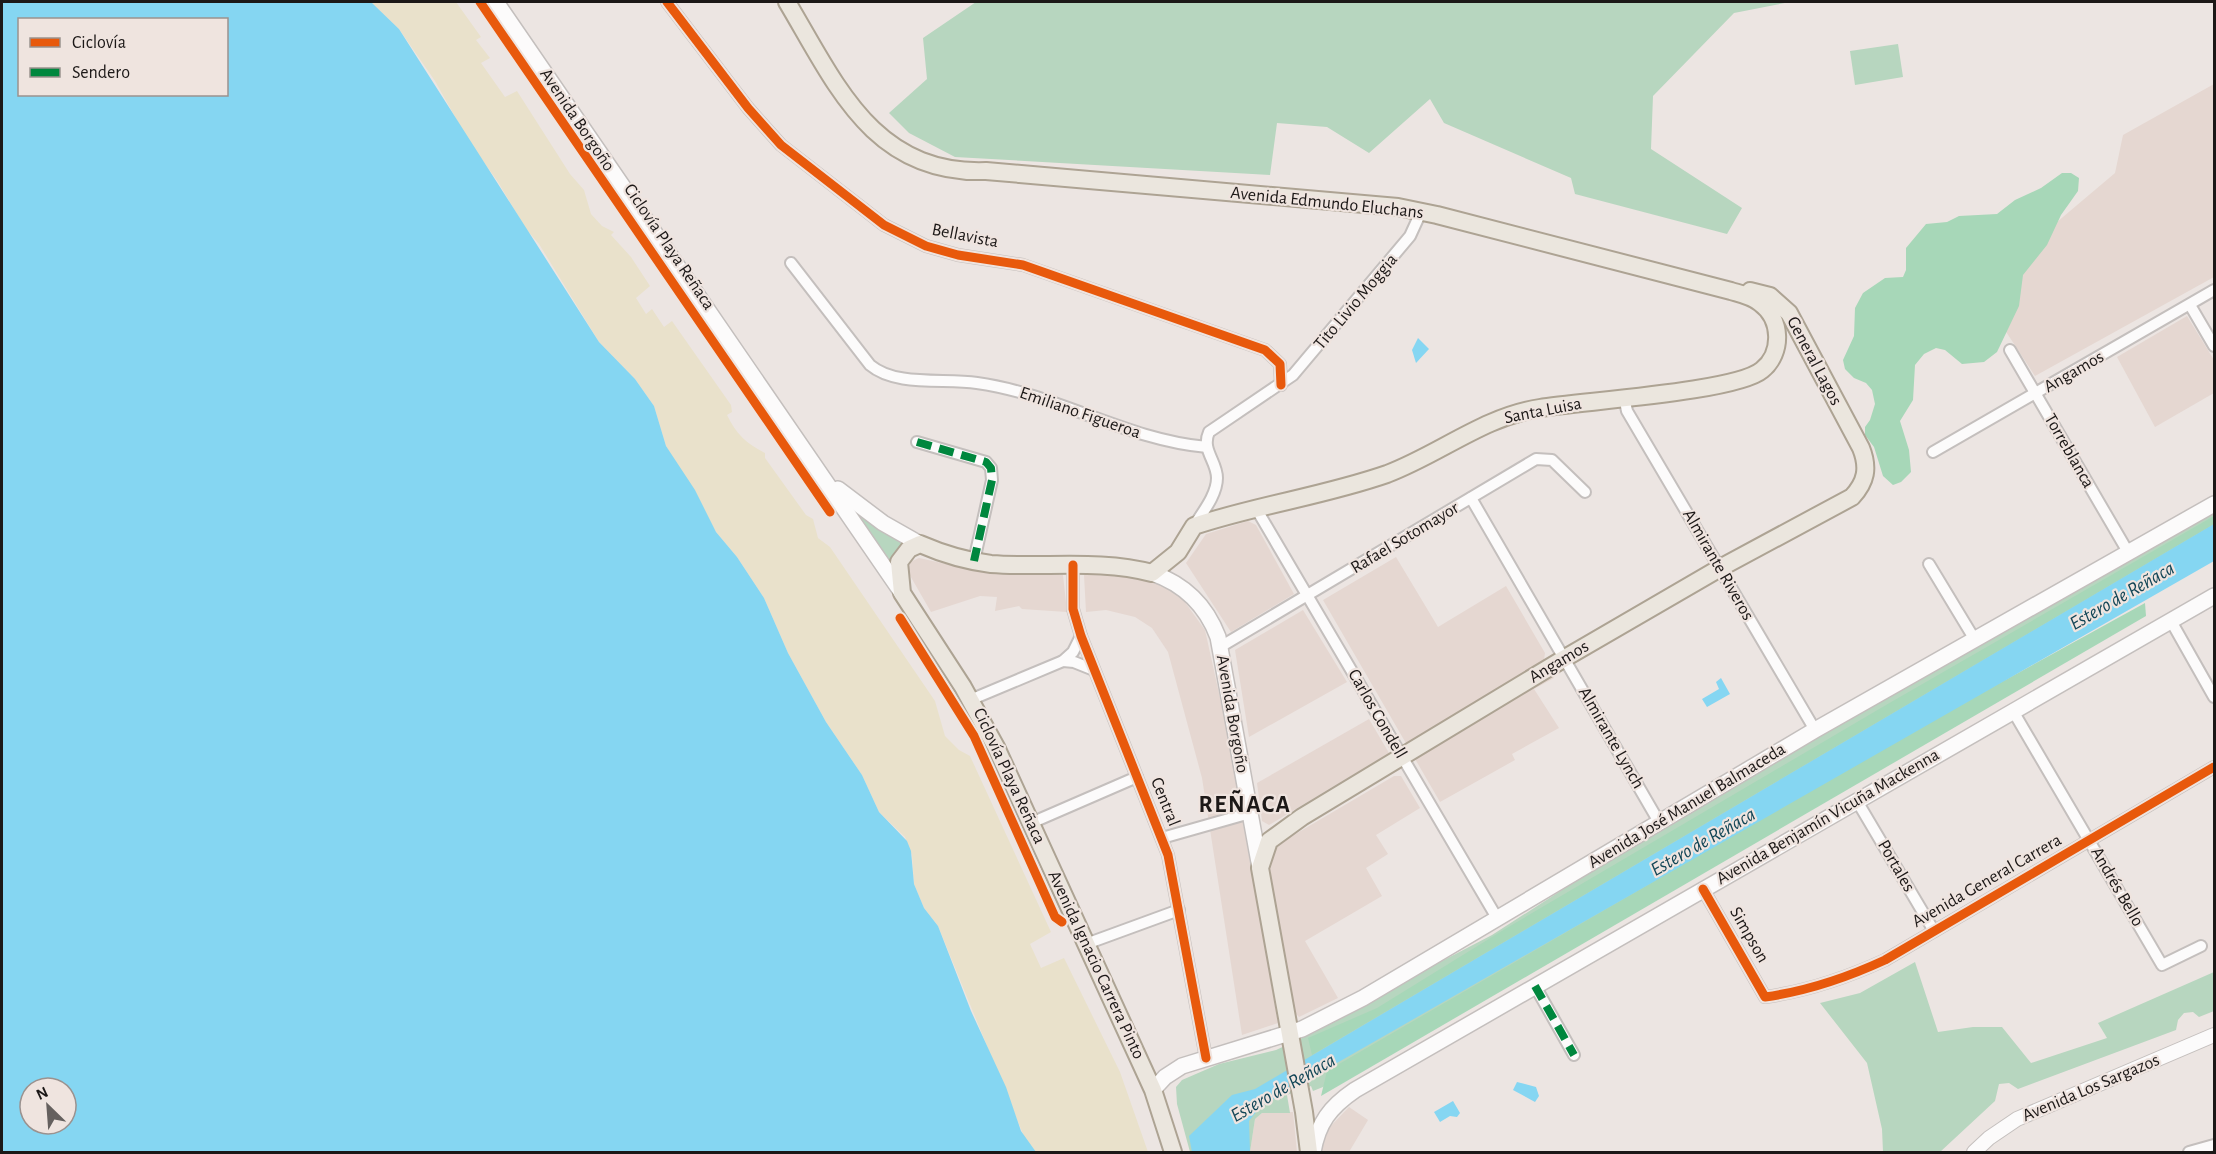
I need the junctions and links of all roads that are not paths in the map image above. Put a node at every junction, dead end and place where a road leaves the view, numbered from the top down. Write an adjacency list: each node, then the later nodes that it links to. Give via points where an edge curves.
1 (496, 2): 20 (main road, Avenida Borgoño)
2 (666, 2): 13 (street, Bellavista, via 781,145 884,225 926,246 958,255 1023,264 1265,350 1280,364)
3 (787, 2): 4 (main road, Avenida Edmundo Eluchans, via 847,103 879,136 904,153 934,165 966,172 1301,198)
4 (1421, 212): 7 (main road, Avenida Edmundo Eluchans); 13 (street, Tito Livio Moggia, via 1410,236 1377,277 1319,347)
5 (791, 263): 17 (street, Emiliano Figueroa, via 870,365 884,374 974,382 1022,391 1137,434)
6 (2214, 290): 8 (street, Angamos)
7 (1731, 291): 9 (main road, General Lagos, via 1770,296 1784,306); 10 (main road, via 1765,307 1776,324)
8 (2190, 305): 11 (street); 14 (street, Angamos)
9 (1794, 321): 10 (main road); 19 (main road, General Lagos, via 1862,448)
10 (1778, 338): 15 (main road, Santa Luisa, via 1772,359 1750,377)
11 (2214, 346)
12 (2010, 350): 14 (street, Torreblanca)
13 (1281, 385): 17 (street, via 1215,427 1208,436)
14 (2036, 394): 18 (street, Angamos); 27 (street, Torreblanca)
15 (1624, 397): 24 (main road, Santa Luisa, via 1508,415 1387,473); 31 (street, Almirante Riveros, via 1627,411)
16 (917, 442): 28 (street, via 986,462 992,468)
17 (1207, 447): 25 (street, via 1217,483)
18 (1933, 452)
19 (1867, 468): 31 (main road, Angamos, via 1862,485 1852,497)
20 (823, 476): 26 (main road, Avenida Borgoño, via 862,508); 33 (main road, Avenida Borgoño)
21 (1585, 492): 22 (street, Rafael Sotomayor, via 1552,460 1542,458)
22 (1471, 498): 34 (street, Rafael Sotomayor); 40 (street, Almirante Lynch)
23 (2214, 504): 27 (main road, Avenida José Manuel Balmaceda)
24 (1257, 510): 25 (main road, Santa Luisa); 34 (street, Carlos Condell)
25 (1194, 526): 32 (main road, via 1178,552)
26 (920, 544): 28 (main road, Avenida Borgoño); 33 (main road, via 909,549 899,562)
27 (2128, 552): 38 (main road, Avenida José Manuel Balmaceda)
28 (974, 561): 30 (main road, Avenida Borgoño)
29 (1929, 564): 38 (street)
30 (1073, 565): 32 (main road, Avenida Borgoño, via 1134,568); 37 (street, Central, via 1073,609)
31 (1720, 568): 40 (main road, Angamos); 46 (street, Almirante Riveros)
32 (1152, 573): 39 (main road, Avenida Borgoño, via 1181,586 1197,601 1209,618)
33 (902, 594): 44 (main road, Avenida Ignacio Carrera Pinto)
34 (1308, 596): 39 (street, Rafael Sotomayor); 47 (street, Carlos Condell)
35 (2214, 596): 36 (main road, Avenida Benjamín Vicuña Mackenna)
36 (2171, 621): 43 (street); 45 (main road, Avenida Benjamín Vicuña Mackenna)
37 (1081, 636): 41 (street); 42 (street, Central)
38 (1975, 640): 46 (main road, Avenida José Manuel Balmaceda)
39 (1220, 647): 51 (main road, Avenida Borgoño)
40 (1565, 658): 47 (main road, Angamos); 52 (street, Almirante Lynch)
41 (1063, 661): 42 (street); 44 (street)
42 (1094, 670): 49 (street, Central)
43 (2214, 697)
44 (970, 700): 53 (main road, Avenida Ignacio Carrera Pinto)
45 (2013, 711): 50 (main road, Avenida Benjamín Vicuña Mackenna); 55 (street, Andrés Bello)
46 (1815, 730): 52 (main road, Avenida José Manuel Balmaceda)
47 (1401, 756): 56 (main road, Angamos, via 1280,831 1265,847); 59 (street, Carlos Condell)
48 (2214, 767): 55 (street, Avenida General Carrera)
49 (1137, 777): 53 (street); 54 (street, Central)
50 (1857, 801): 57 (main road, Avenida Benjamín Vicuña Mackenna); 60 (street, Portales)
51 (1250, 813): 54 (street); 56 (main road, Avenida Borgoño)
52 (1659, 822): 59 (main road, Avenida José Manuel Balmaceda)
53 (1031, 823): 61 (main road, Avenida Ignacio Carrera Pinto)
54 (1162, 838): 58 (street, Central)
55 (2090, 840): 60 (street, Avenida General Carrera); 62 (street, Andrés Bello, via 2162,965)
56 (1260, 868): 65 (main road, Avenida Borgoño)
57 (1703, 889): 63 (main road, Avenida Benjamín Vicuña Mackenna); 64 (street, Simpson)
58 (1179, 910): 61 (street); 68 (street, Central)
59 (1497, 918): 65 (main road, Avenida José Manuel Balmaceda, via 1363,998)
60 (1934, 931): 64 (street, Avenida General Carrera, via 1845,978)
61 (1086, 944): 69 (main road, Avenida Ignacio Carrera Pinto)
62 (2201, 946)
63 (1535, 986): 67 (street); 72 (main road, Avenida Benjamín Vicuña Mackenna, via 1342,1099 1321,1121)
64 (1766, 997)
65 (1289, 1033): 68 (main road, Avenida José Manuel Balmaceda); 72 (main road, Avenida Borgoño)
66 (2214, 1035): 73 (street, Avenida Los Sargazos, via 2017,1119)
67 (1574, 1055)
68 (1206, 1058): 69 (main road, Avenida José Manuel Balmaceda, via 1173,1070)
69 (1153, 1090): 71 (main road, Avenida Ignacio Carrera Pinto)
70 (2214, 1145): 74 (street)
71 (1173, 1152)
72 (1311, 1152)
73 (1974, 1152)
74 (2189, 1152)

